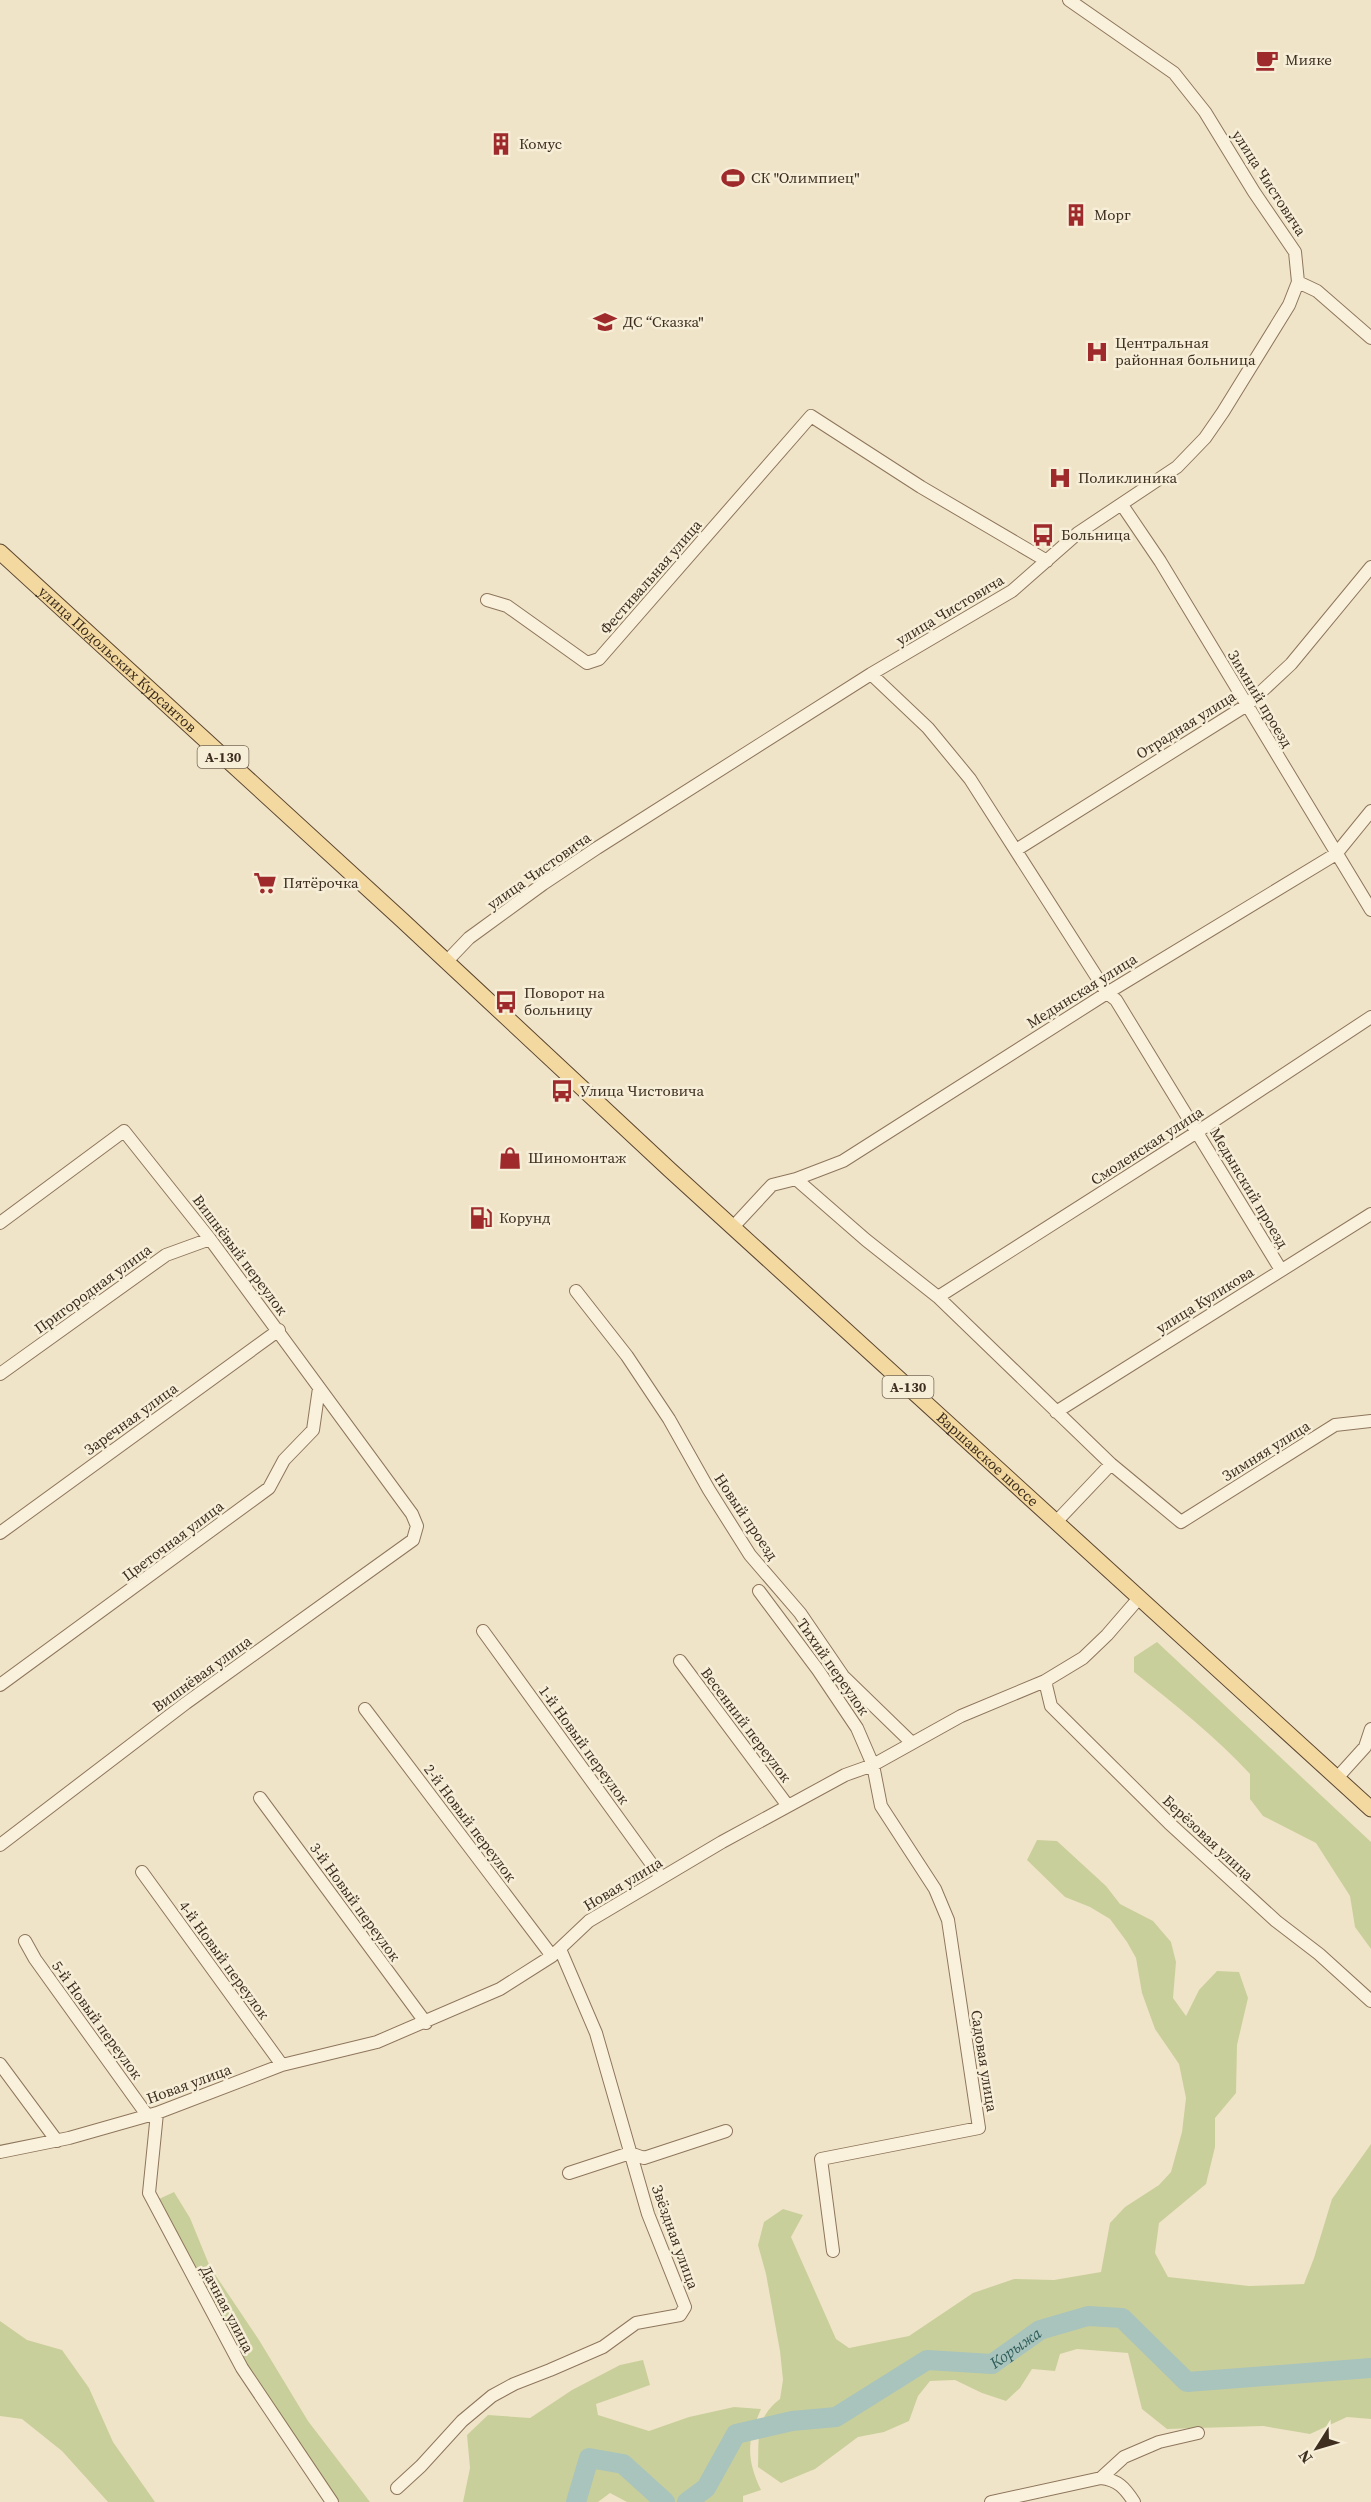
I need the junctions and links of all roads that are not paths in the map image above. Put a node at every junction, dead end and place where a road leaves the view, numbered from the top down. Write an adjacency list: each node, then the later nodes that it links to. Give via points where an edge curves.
1 (1069, 0): 2 (street, улица Чистовича, via 1174,73 1206,112 1295,252)
2 (1298, 282): 3 (street, via 1317,291); 4 (street, улица Чистовича, via 1289,304 1205,438 1177,467)
3 (1371, 338)
4 (1122, 505): 6 (street, улица Чистовича, via 1077,533); 10 (street, Зимний проезд)
5 (0, 552): 15 (main road, улица Подольских Курсантов / А-130)
6 (1047, 561): 8 (street, Фестивальная улица, via 811,416 599,659 587,663 507,606); 9 (street, улица Чистовича, via 1012,591)
7 (1371, 567): 10 (street, Отрадная улица, via 1291,664)
8 (487, 600)
9 (871, 674): 12 (street, Медынский проезд, via 928,729 970,779); 15 (street, улица Чистовича, via 543,884 469,938)
10 (1247, 705): 12 (street, Отрадная улица); 13 (street, Зимний проезд)
11 (1371, 811): 13 (street, Медынская улица)
12 (1016, 850): 16 (street, Медынский проезд)
13 (1336, 854): 14 (street, Зимний проезд); 16 (street, Медынская улица)
14 (1371, 910)
15 (447, 962): 22 (main road, Варшавское шоссе / А-130)
16 (1107, 993): 18 (street, Медынский проезд, via 1116,1000); 19 (street, Медынская улица, via 843,1161)
17 (1371, 1017): 18 (street, Смоленская улица)
18 (1197, 1132): 24 (street, Медынский проезд); 26 (street, Смоленская улица)
19 (796, 1179): 22 (street, Медынская улица, via 771,1185); 26 (street)
20 (1371, 1214): 24 (street, улица Куликова)
21 (0, 1223): 23 (street, Вишнёвый переулок, via 124,1131)
22 (733, 1227): 33 (main road, Варшавское шоссе / А-130)
23 (210, 1239): 27 (street, Вишнёвый переулок); 28 (street, Пригородная улица, via 166,1255)
24 (1281, 1270): 30 (street, улица Куликова)
25 (576, 1291): 44 (street, Новый проезд, via 657,1401 750,1555 800,1613 843,1676)
26 (938, 1297): 30 (street)
27 (279, 1330): 29 (street, Вишнёвый переулок); 35 (street, Заречная улица)
28 (0, 1374)
29 (319, 1388): 34 (street, Вишнёвый переулок, via 412,1514); 41 (street, Цветочная улица, via 314,1430 284,1460 269,1488)
30 (1056, 1412): 32 (street)
31 (1371, 1421): 32 (street, Зимняя улица, via 1335,1425 1181,1522)
32 (1111, 1464): 33 (street)
33 (1056, 1522): 37 (main road, Варшавское шоссе / А-130)
34 (417, 1527): 50 (street, Вишнёвая улица, via 413,1540 186,1703)
35 (0, 1533)
36 (759, 1591): 45 (street, Тихий переулок, via 838,1698)
37 (1139, 1598): 40 (street, Новая улица, via 1083,1658); 46 (main road, Варшавское шоссе / А-130)
38 (483, 1631): 52 (street, 1-й Новый переулок)
39 (680, 1661): 48 (street, Весенний переулок)
40 (1045, 1681): 44 (street, Новая улица, via 961,1716); 55 (street, Берёзовая улица, via 1051,1706 1169,1823)
41 (0, 1685)
42 (365, 1709): 54 (street, 2-й Новый переулок)
43 (1371, 1729): 46 (street, via 1365,1747)
44 (912, 1743): 45 (street, Новая улица)
45 (873, 1765): 48 (street, Новая улица, via 845,1775); 66 (street, Садовая улица, via 876,1791 885,1813 945,1911 979,2128 820,2159)
46 (1337, 1778): 49 (main road, Варшавское шоссе / А-130)
47 (260, 1798): 56 (street, 3-й Новый переулок)
48 (788, 1806): 52 (street, Новая улица)
49 (1371, 1809)
50 (0, 1845)
51 (142, 1872): 58 (street, 4-й Новый переулок)
52 (661, 1877): 54 (street, Новая улица, via 590,1921)
53 (25, 1941): 60 (street, 5-й Новый переулок)
54 (556, 1953): 56 (street, Новая улица, via 500,1989); 64 (street, Звёздная улица, via 596,2033)
55 (1371, 2001)
56 (426, 2023): 58 (street, Новая улица, via 377,2042)
57 (0, 2064): 59 (street)
58 (282, 2065): 60 (street, Новая улица)
59 (4, 2075): 62 (street)
60 (152, 2114): 62 (street, Новая улица); 70 (street, Дачная улица, via 149,2193 242,2368)
61 (726, 2131): 64 (street, via 644,2158)
62 (57, 2141): 63 (street, Новая улица)
63 (0, 2152)
64 (630, 2154): 65 (street); 69 (street, Звёздная улица, via 648,2214 686,2307 680,2315 636,2323 603,2347 492,2396)
65 (569, 2173)
66 (833, 2251)
67 (1198, 2433): 68 (street, via 1159,2442 1124,2457)
68 (1101, 2478): 71 (street); 72 (street, via 1125,2488)
69 (397, 2488)
70 (332, 2502)
71 (991, 2502)
72 (1134, 2502)

